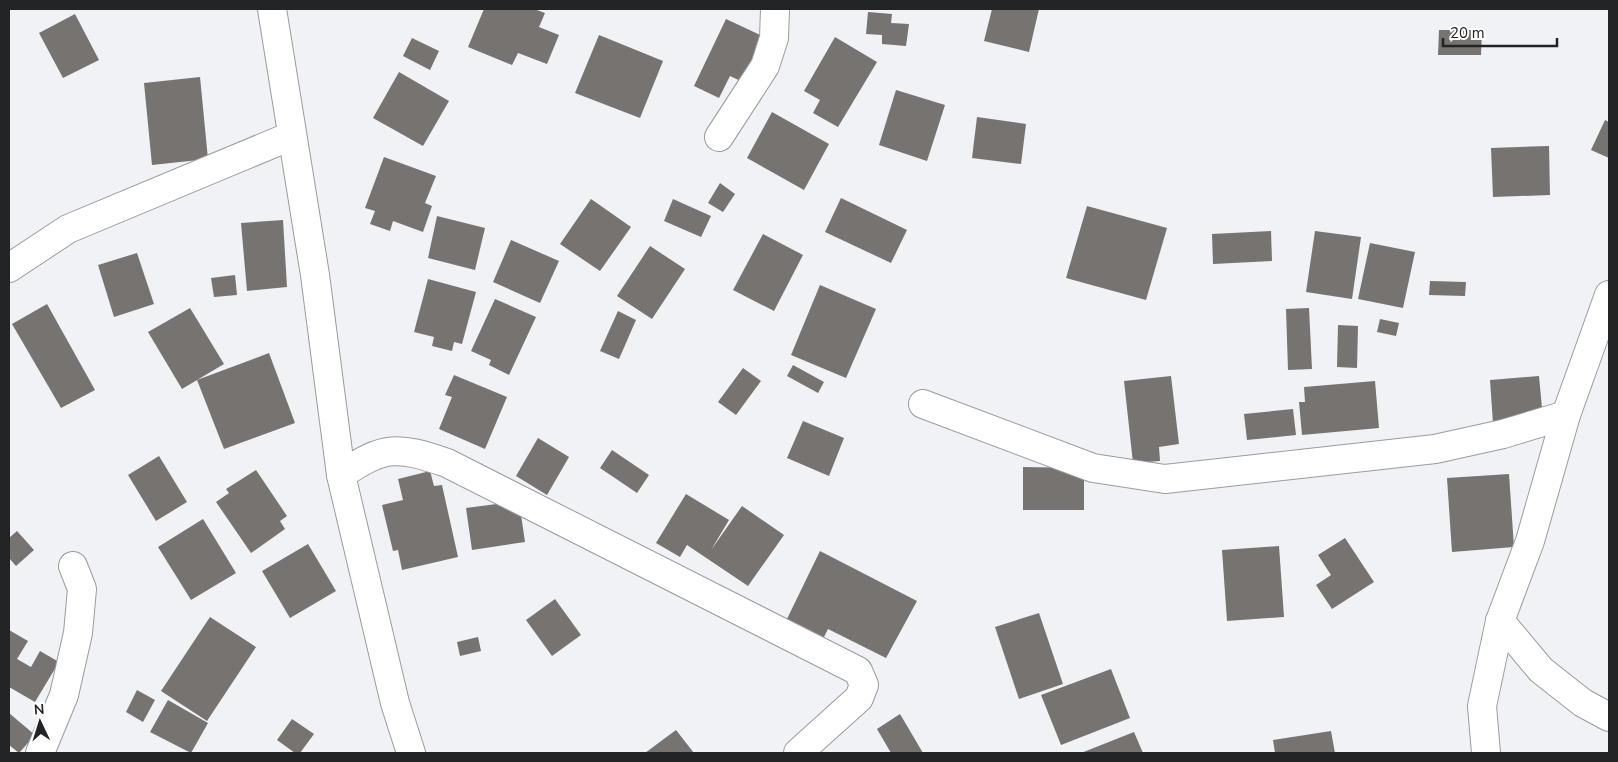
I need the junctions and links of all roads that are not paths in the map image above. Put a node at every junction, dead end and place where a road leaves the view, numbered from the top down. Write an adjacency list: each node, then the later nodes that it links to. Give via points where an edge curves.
1 (272, 9): 3 (street)
2 (775, 9): 4 (street, via 774,38 766,66)
3 (291, 136): 5 (street, via 68,229); 9 (street, via 315,275)
4 (720, 138)
5 (9, 268)
6 (1607, 306): 8 (street)
7 (923, 404): 8 (street, via 1093,468 1165,479 1434,449 1503,434)
8 (1566, 415): 11 (street, via 1530,541)
9 (341, 475): 16 (street, via 395,702); 17 (street, via 368,457 383,453 411,451 447,463 858,671 864,685 859,698)
10 (73, 566): 15 (street, via 82,589 78,633 64,696)
11 (1500, 621): 13 (street, via 1541,670); 18 (street, via 1482,706)
12 (1609, 697): 13 (street)
13 (1583, 703): 14 (street)
14 (1609, 716)
15 (40, 753)
16 (411, 753)
17 (798, 753)
18 (1486, 753)

